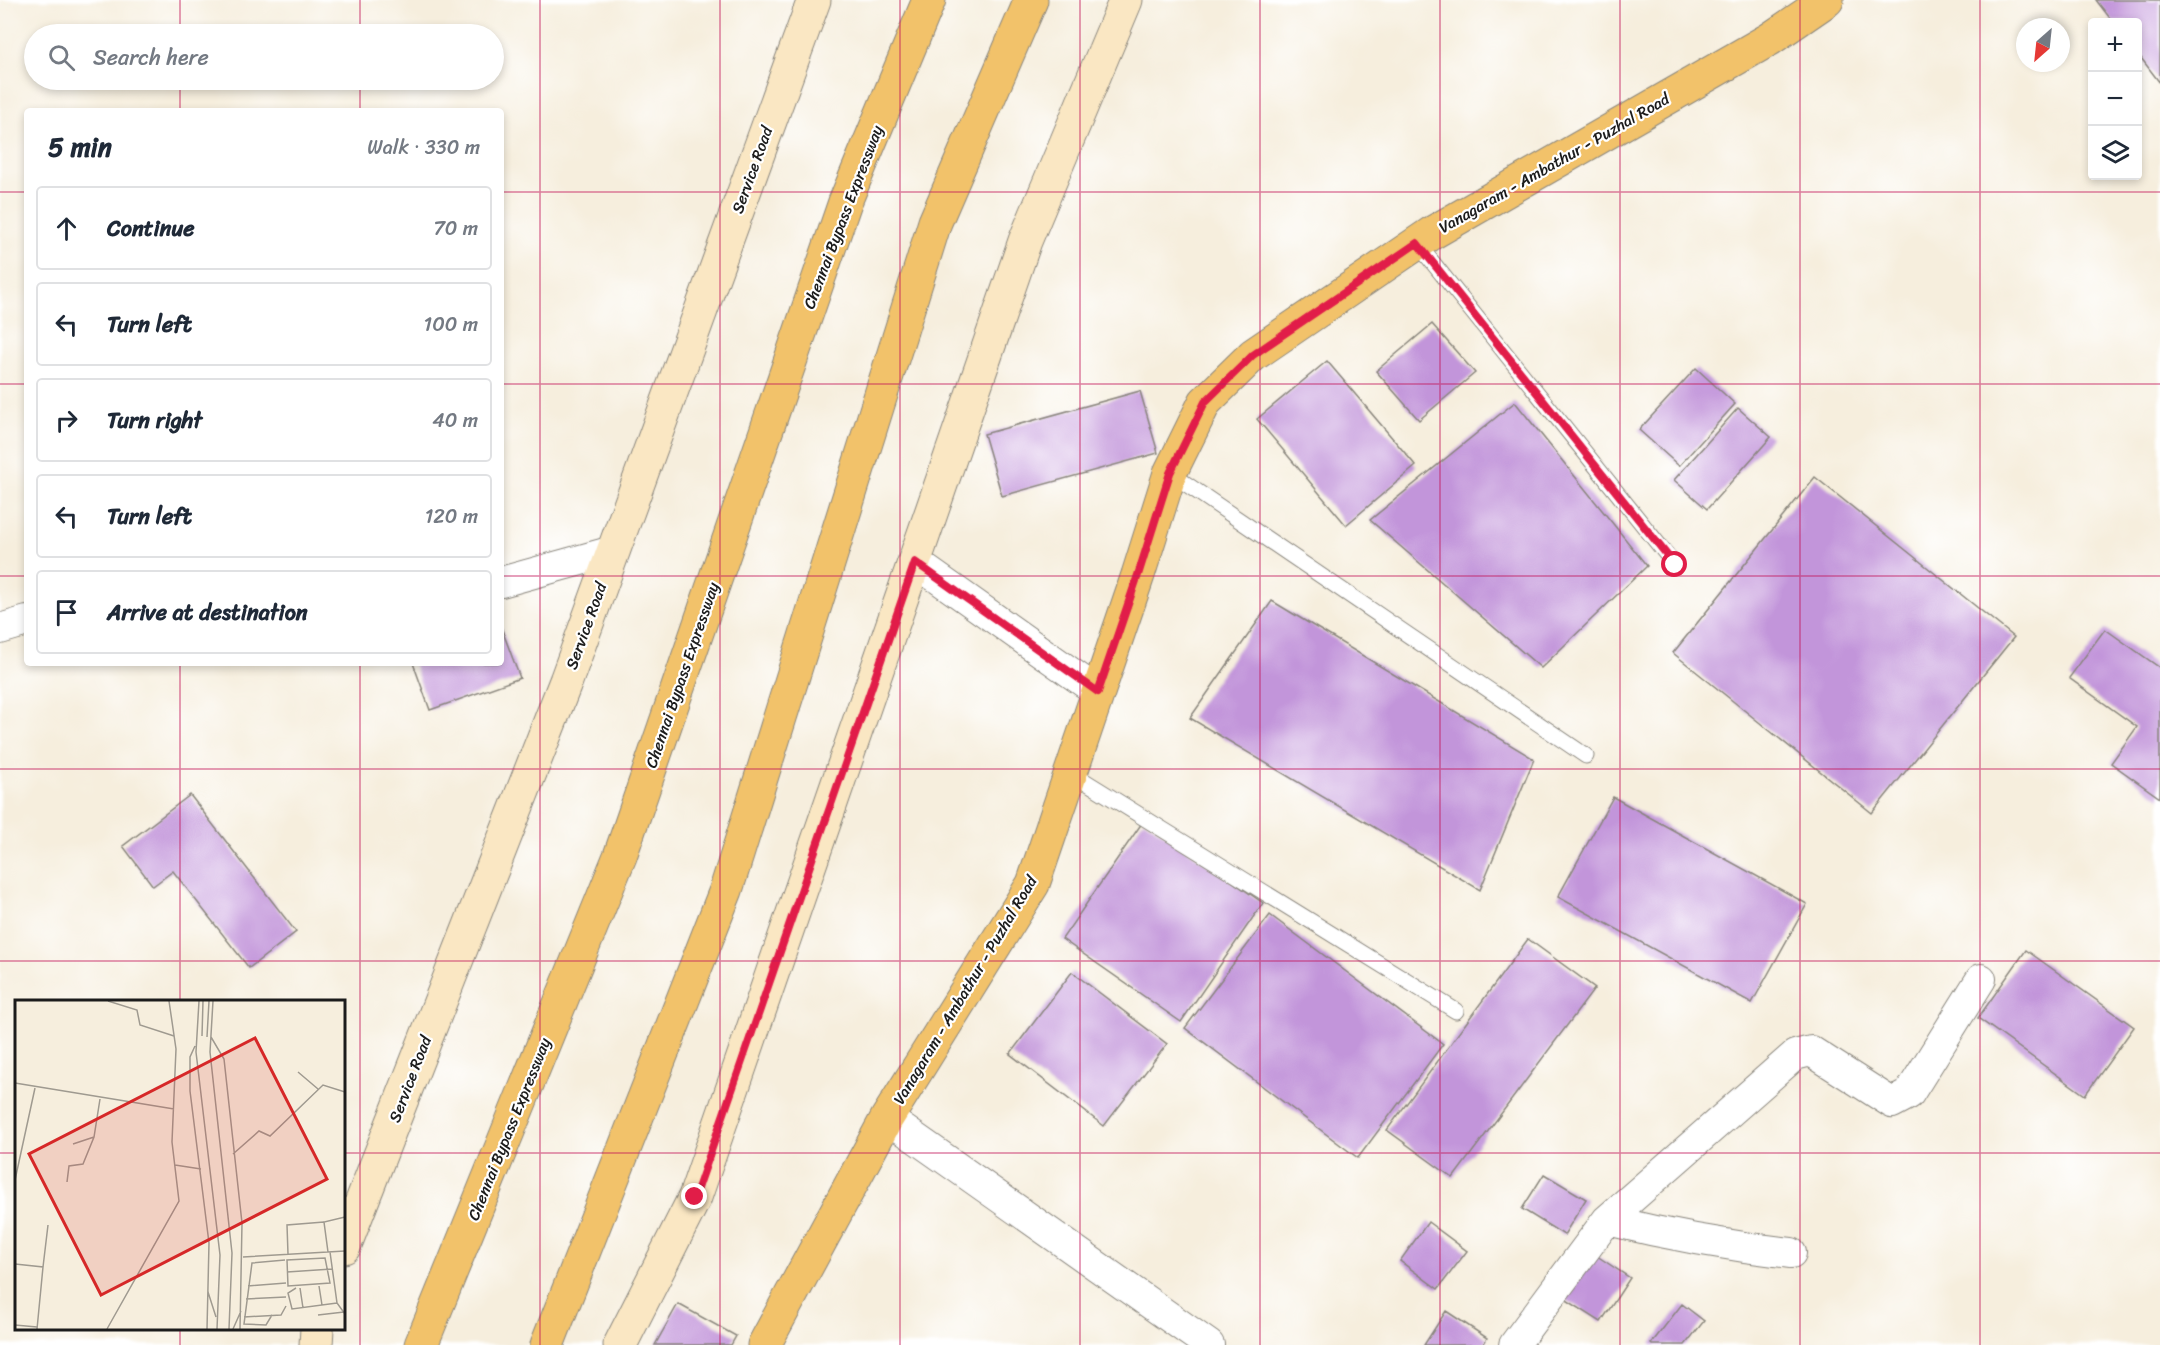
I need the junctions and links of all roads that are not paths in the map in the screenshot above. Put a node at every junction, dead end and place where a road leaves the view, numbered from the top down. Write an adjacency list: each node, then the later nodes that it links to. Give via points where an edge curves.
1 (814, 0): 8 (street, Service Road)
2 (929, 0): 25 (main road, Chennai Bypass Expressway, via 845,202 620,856)
3 (1030, 0): 26 (main road, via 935,222 726,890)
4 (1126, 0): 9 (street, via 1025,240)
5 (1827, 0): 6 (main road, Vanagaram - Ambathur - Puzhal Road, via 1770,39)
6 (1417, 243): 7 (main road, Vanagaram - Ambathur - Puzhal Road, via 1253,355 1205,402); 10 (lane)
7 (1170, 473): 14 (main road, Vanagaram - Ambathur - Puzhal Road); 15 (lane)
8 (613, 551): 11 (street); 21 (street, Service Road, via 566,681)
9 (915, 562): 14 (street); 27 (street, via 695,1197)
10 (1675, 565)
11 (504, 581)
12 (24, 622): 13 (street)
13 (0, 629)
14 (1098, 692): 16 (main road, Vanagaram - Ambathur - Puzhal Road)
15 (1586, 756)
16 (1070, 772): 18 (lane); 19 (main road, Vanagaram - Ambathur - Puzhal Road, via 1033,884)
17 (1981, 979): 20 (street, via 1909,1094 1892,1103 1811,1051 1795,1055)
18 (1456, 1011)
19 (887, 1118): 28 (main road, Vanagaram - Ambathur - Puzhal Road); 29 (street)
20 (1607, 1220): 22 (street, via 1737,1247); 30 (street)
21 (345, 1244)
22 (1791, 1253)
23 (317, 1330): 24 (street)
24 (316, 1345)
25 (421, 1345)
26 (547, 1345)
27 (620, 1345)
28 (764, 1345)
29 (1209, 1345)
30 (1514, 1345)

